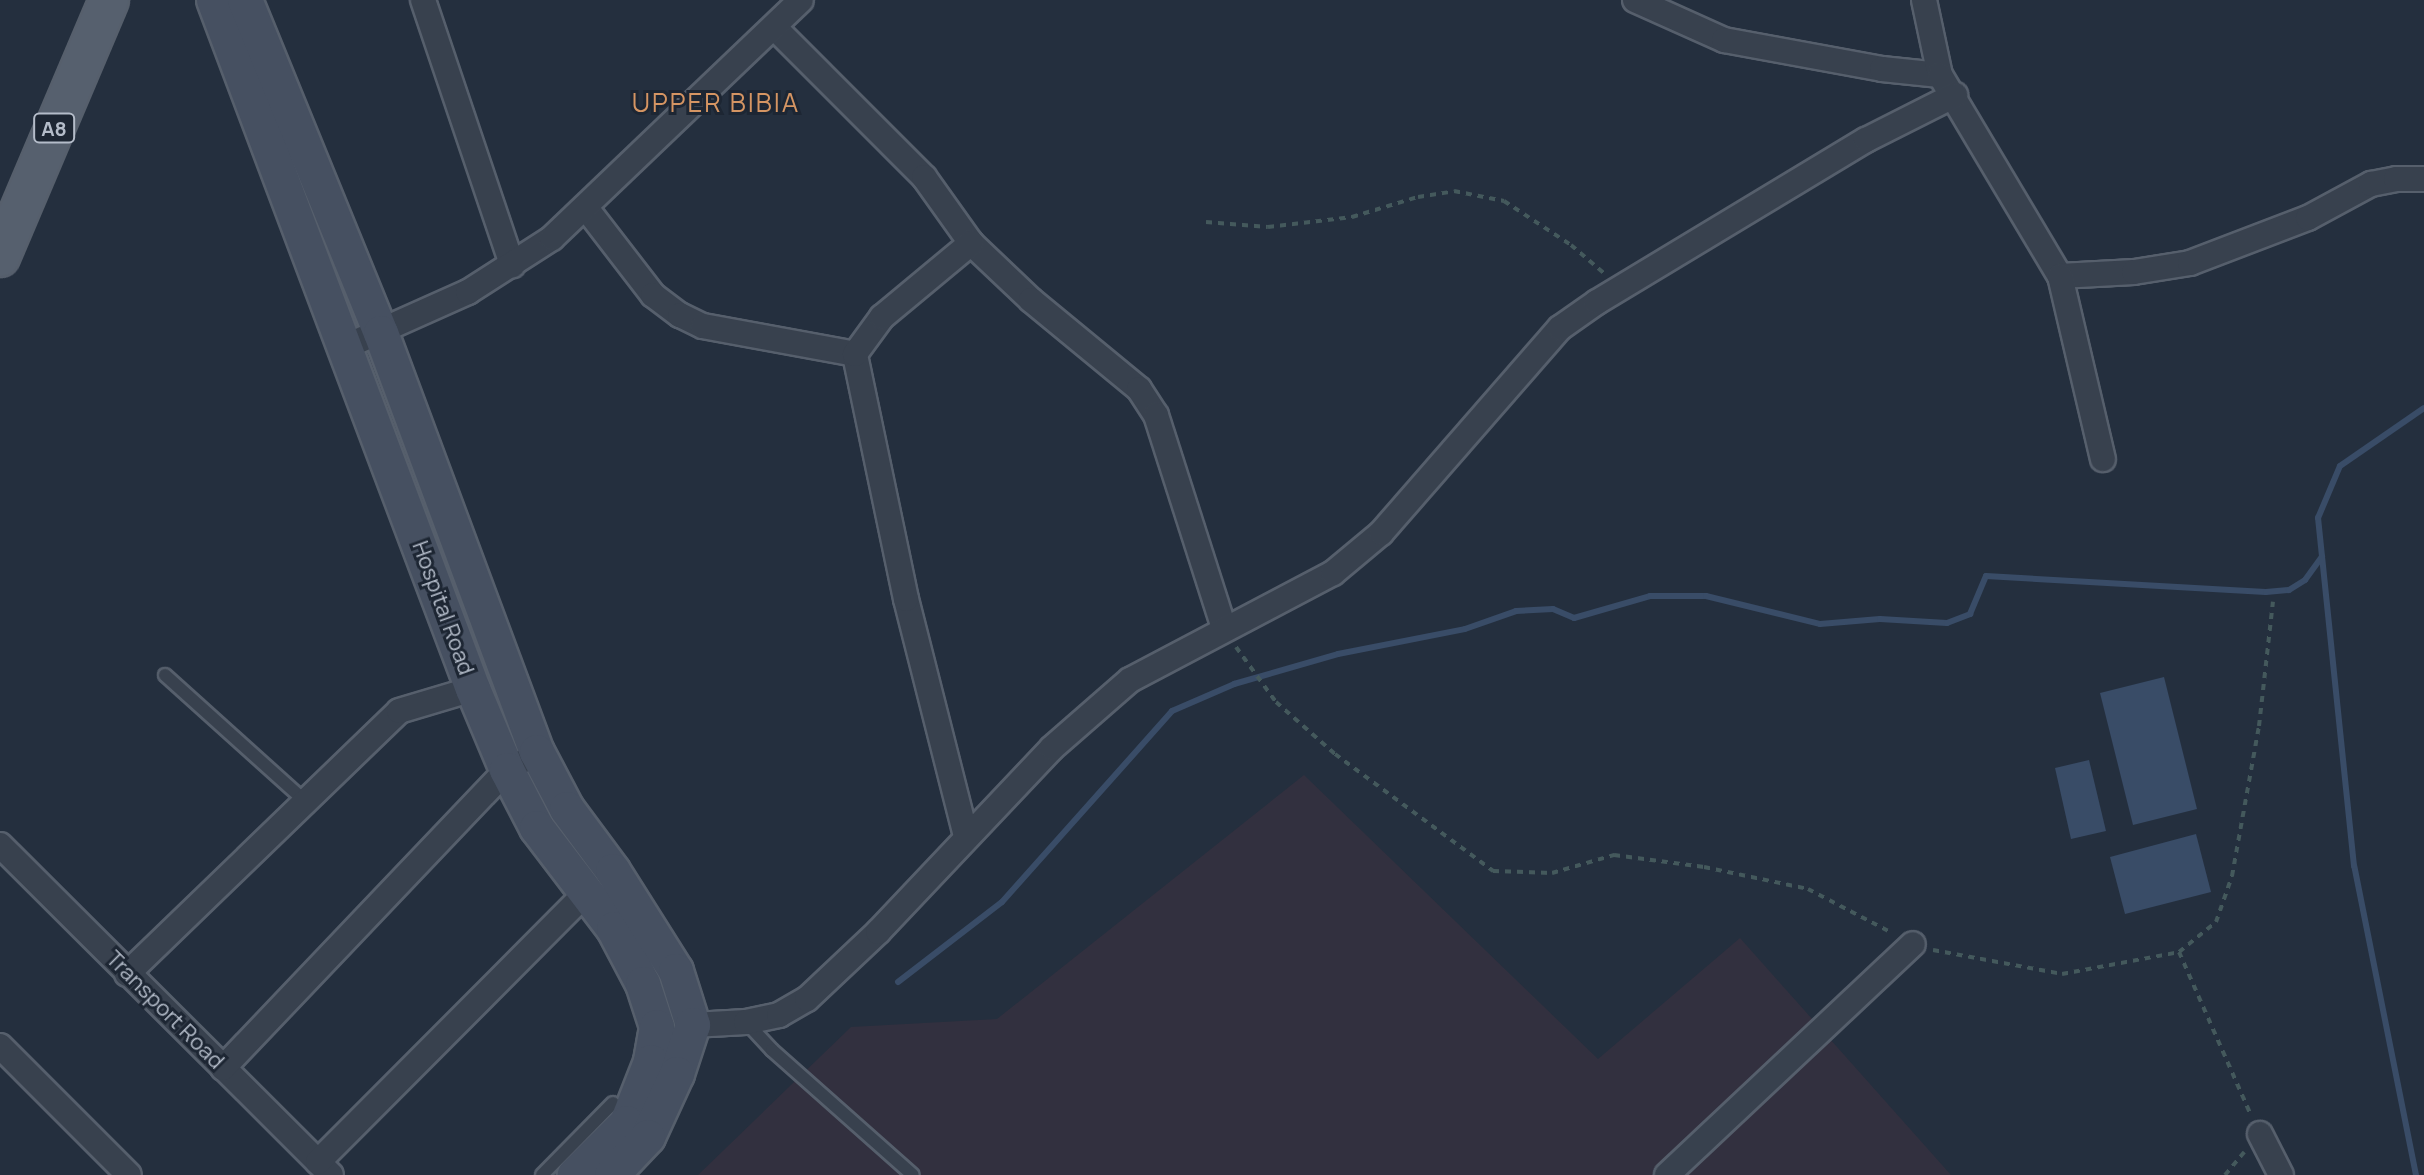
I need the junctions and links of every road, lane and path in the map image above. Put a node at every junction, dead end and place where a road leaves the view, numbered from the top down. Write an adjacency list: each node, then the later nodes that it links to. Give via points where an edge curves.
1 (109, 0): 15 (main road, A8)
2 (214, 0): 20 (main road, Hospital Road)
3 (245, 0): 19 (main road, Hospital Road)
4 (423, 0): 16 (street)
5 (801, 0): 8 (street)
6 (1635, 0): 9 (street, via 1724,40)
7 (1924, 0): 9 (street)
8 (775, 28): 12 (street); 14 (street, via 924,177)
9 (1940, 75): 10 (street)
10 (1955, 95): 17 (street); 18 (street, via 1866,140)
11 (2424, 179): 17 (street, via 2371,184 2308,218 2190,263)
12 (586, 208): 16 (street); 21 (street, via 653,295 680,315 703,326)
13 (1206, 222): 18 (path, via 1268,227 1352,217 1454,191 1504,201 1571,245)
14 (971, 243): 21 (street, via 882,317); 24 (street, via 1139,389 1156,415)
15 (0, 257)
16 (512, 265): 19 (street)
17 (2060, 276): 22 (street)
18 (1622, 288): 24 (street, via 1560,328 1381,533 1333,573)
19 (381, 333): 20 (street); 27 (main road, Hospital Road)
20 (347, 346): 26 (main road, Hospital Road)
21 (855, 354): 30 (street, via 906,599)
22 (2103, 459)
23 (2273, 602): 34 (path, via 2259,726 2232,876 2216,922)
24 (1224, 628): 30 (street, via 1130,680 1052,748); 33 (path, via 1276,702 1350,768 1493,871 1552,873 1614,855 1704,867 1808,889)
25 (165, 675): 29 (lane)
26 (473, 689): 28 (main road, Hospital Road); 29 (street, via 399,711)
27 (537, 752): 28 (street); 37 (main road, Hospital Road, via 567,809 676,971)
28 (507, 770): 32 (main road, Hospital Road, via 537,828); 39 (street)
29 (306, 802): 35 (street)
30 (966, 836): 36 (street, via 878,932 807,999 779,1015)
31 (0, 845): 35 (street, Transport Road)
32 (586, 893): 42 (street); 45 (main road, Hospital Road, via 622,943 657,1027 651,1062 627,1123)
33 (1913, 944): 34 (path, via 2062,974); 48 (street)
34 (2179, 952): 41 (path)
35 (127, 974): 39 (street, Transport Road)
36 (746, 1022): 37 (street); 47 (lane)
37 (693, 1025): 46 (main road, via 648,1137)
38 (0, 1046): 43 (street)
39 (223, 1068): 42 (street, Transport Road)
40 (613, 1103): 44 (lane)
41 (2260, 1134): 49 (street)
42 (324, 1169)
43 (129, 1175)
44 (542, 1175)
45 (575, 1175)
46 (612, 1175)
47 (913, 1175)
48 (1667, 1175)
49 (2281, 1175)

